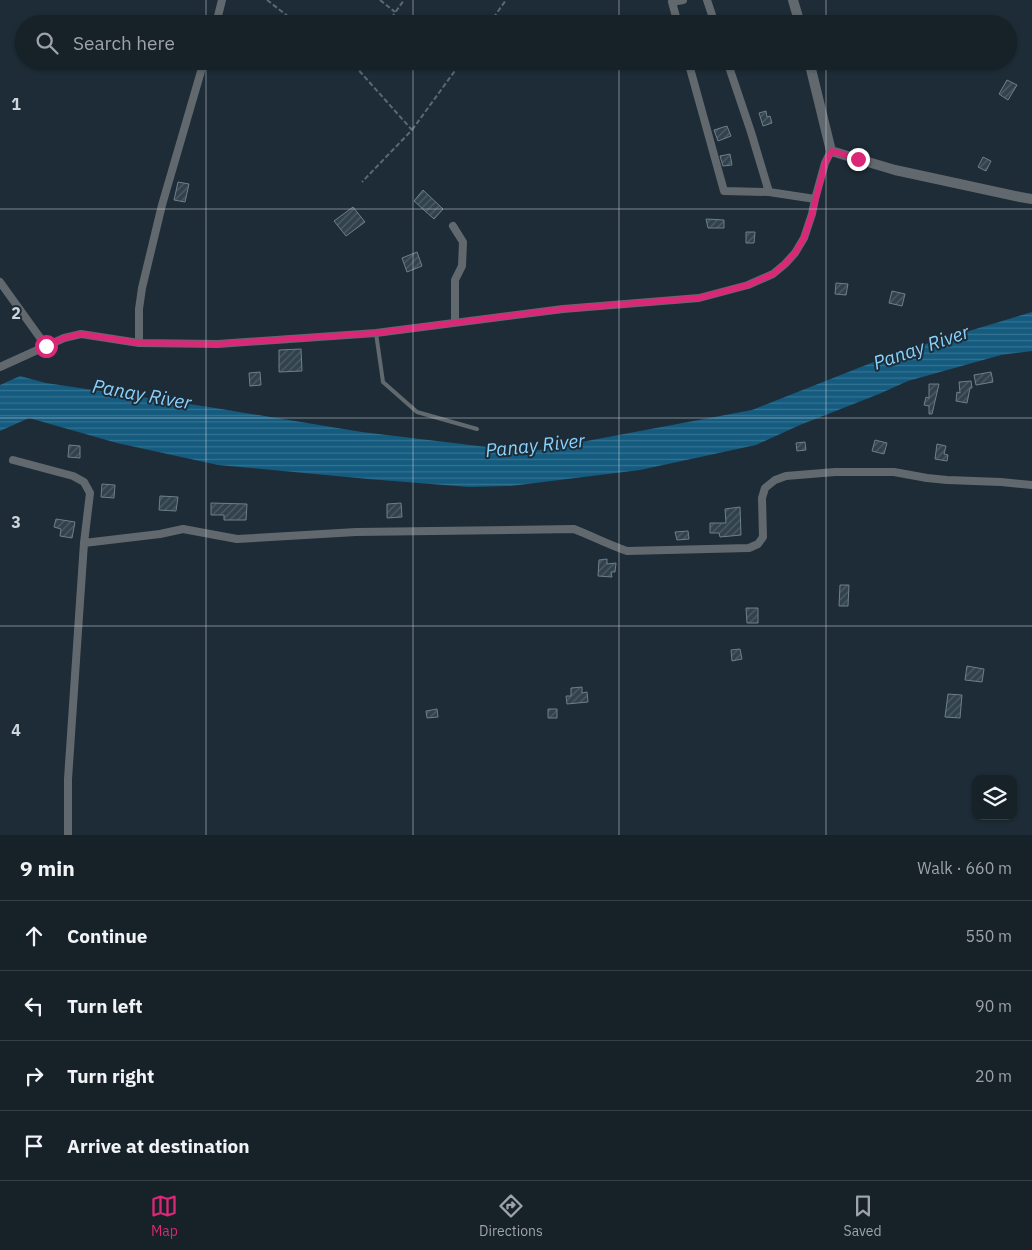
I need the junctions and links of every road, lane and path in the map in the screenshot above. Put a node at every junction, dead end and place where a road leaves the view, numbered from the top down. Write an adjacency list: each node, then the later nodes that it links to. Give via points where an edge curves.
1 (222, 0): 10 (street)
2 (267, 0): 11 (path)
3 (380, 0): 9 (path)
4 (404, 0): 9 (path)
5 (506, 0): 13 (path)
6 (682, 0): 14 (street, via 672,2)
7 (707, 0): 15 (street)
8 (793, 0): 16 (street)
9 (395, 12): 12 (path)
10 (218, 15)
11 (286, 15)
12 (393, 15)
13 (495, 15)
14 (676, 15)
15 (712, 15)
16 (797, 15)
17 (201, 70): 33 (street, via 162,204 142,288)
18 (359, 70): 23 (path)
19 (455, 70): 23 (path)
20 (690, 70): 26 (street, via 724,191)
21 (730, 70): 26 (street)
22 (811, 70): 24 (street)
23 (412, 130): 25 (path)
24 (832, 151): 27 (street, via 895,170); 28 (street, via 825,163)
25 (362, 182)
26 (769, 192): 28 (street)
27 (1032, 198)
28 (815, 199): 31 (street, via 804,238 795,253 773,274 748,285 699,298)
29 (453, 226): 31 (street, via 463,242 462,266 455,280)
30 (0, 282): 34 (street)
31 (455, 322): 32 (street)
32 (376, 333): 33 (street, via 218,344); 36 (lane, via 383,382 417,412)
33 (139, 343): 34 (street, via 81,334)
34 (46, 346): 35 (street)
35 (0, 366)
36 (477, 428)
37 (13, 460): 39 (street, via 84,482 90,493)
38 (1032, 485): 39 (street, via 946,480 894,472 786,476 765,488 762,498 763,537 749,548 627,551 574,530 356,532 237,539 183,530)
39 (84, 543): 40 (street, via 68,779)
40 (68, 835)

